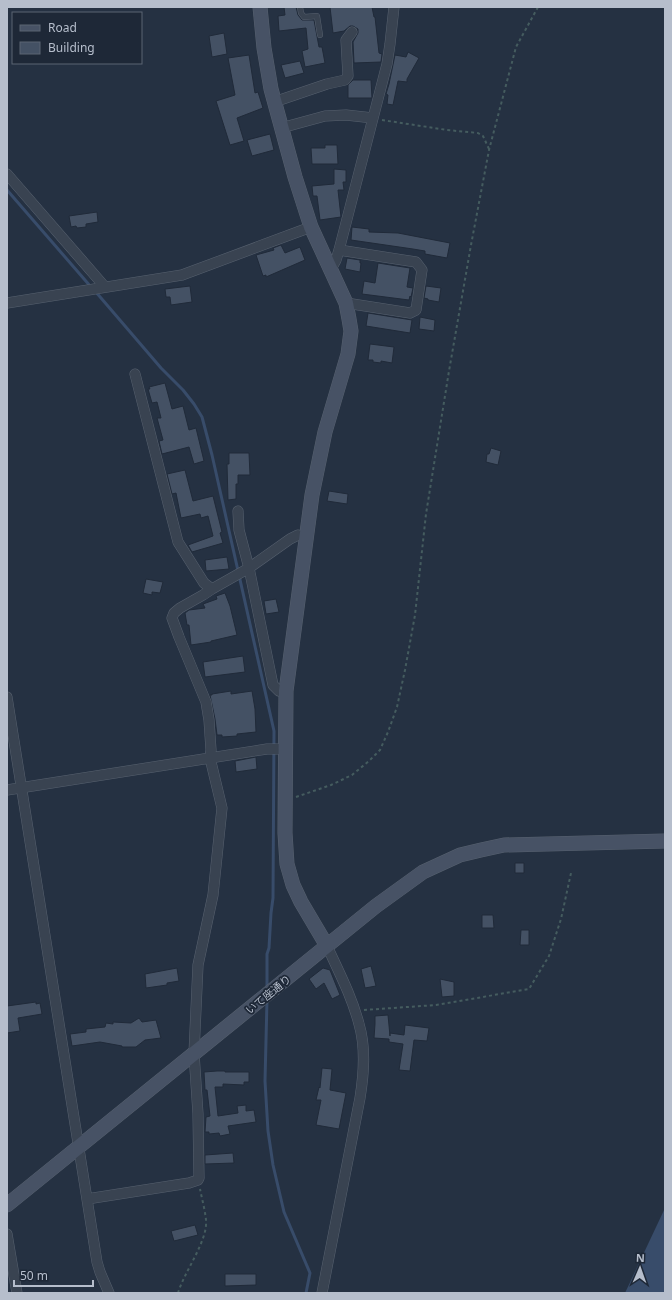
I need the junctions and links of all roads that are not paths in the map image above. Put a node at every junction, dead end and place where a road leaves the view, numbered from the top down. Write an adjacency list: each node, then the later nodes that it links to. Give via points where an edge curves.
1 (260, 7): 6 (street)
2 (300, 7): 5 (lane, via 304,17 317,16)
3 (394, 7): 7 (street, via 390,44)
4 (352, 32): 6 (street, via 346,40 348,76 345,80)
5 (320, 34)
6 (274, 102): 8 (street)
7 (373, 118): 8 (street, via 325,116); 11 (street)
8 (281, 128): 10 (street)
9 (7, 174): 13 (street)
10 (311, 227): 12 (street); 13 (street, via 182,276)
11 (339, 250): 12 (street); 15 (street, via 416,262 422,270 416,310 410,313)
12 (331, 269): 15 (street)
13 (102, 287): 14 (street)
14 (7, 303)
15 (346, 303): 18 (street, via 351,330 349,348 325,432)
16 (135, 374): 20 (street, via 178,542 204,583)
17 (238, 510): 19 (street)
18 (306, 537): 19 (street, via 298,535 290,539); 21 (street)
19 (243, 572): 20 (street); 21 (street, via 274,686 279,691)
20 (212, 589): 24 (street, via 180,608 172,618 206,702 210,727)
21 (286, 691): 23 (street)
22 (7, 697): 25 (street)
23 (281, 749): 24 (street); 28 (street, via 287,857 293,885)
24 (210, 758): 25 (street); 29 (street, via 222,808 214,895 198,965)
25 (22, 788): 26 (street); 30 (street)
26 (7, 790)
27 (665, 841): 28 (street, いて座通り, via 504,845 460,855 423,872)
28 (327, 946): 29 (street, いて座通り); 36 (street, via 360,1024 363,1081)
29 (194, 1053): 30 (street, いて座通り); 31 (street, via 198,1114 198,1180)
30 (78, 1148): 31 (street); 32 (street, いて座通り)
31 (86, 1199): 35 (street, via 97,1262)
32 (7, 1205)
33 (7, 1234): 34 (street)
34 (17, 1293)
35 (109, 1293)
36 (322, 1293)

